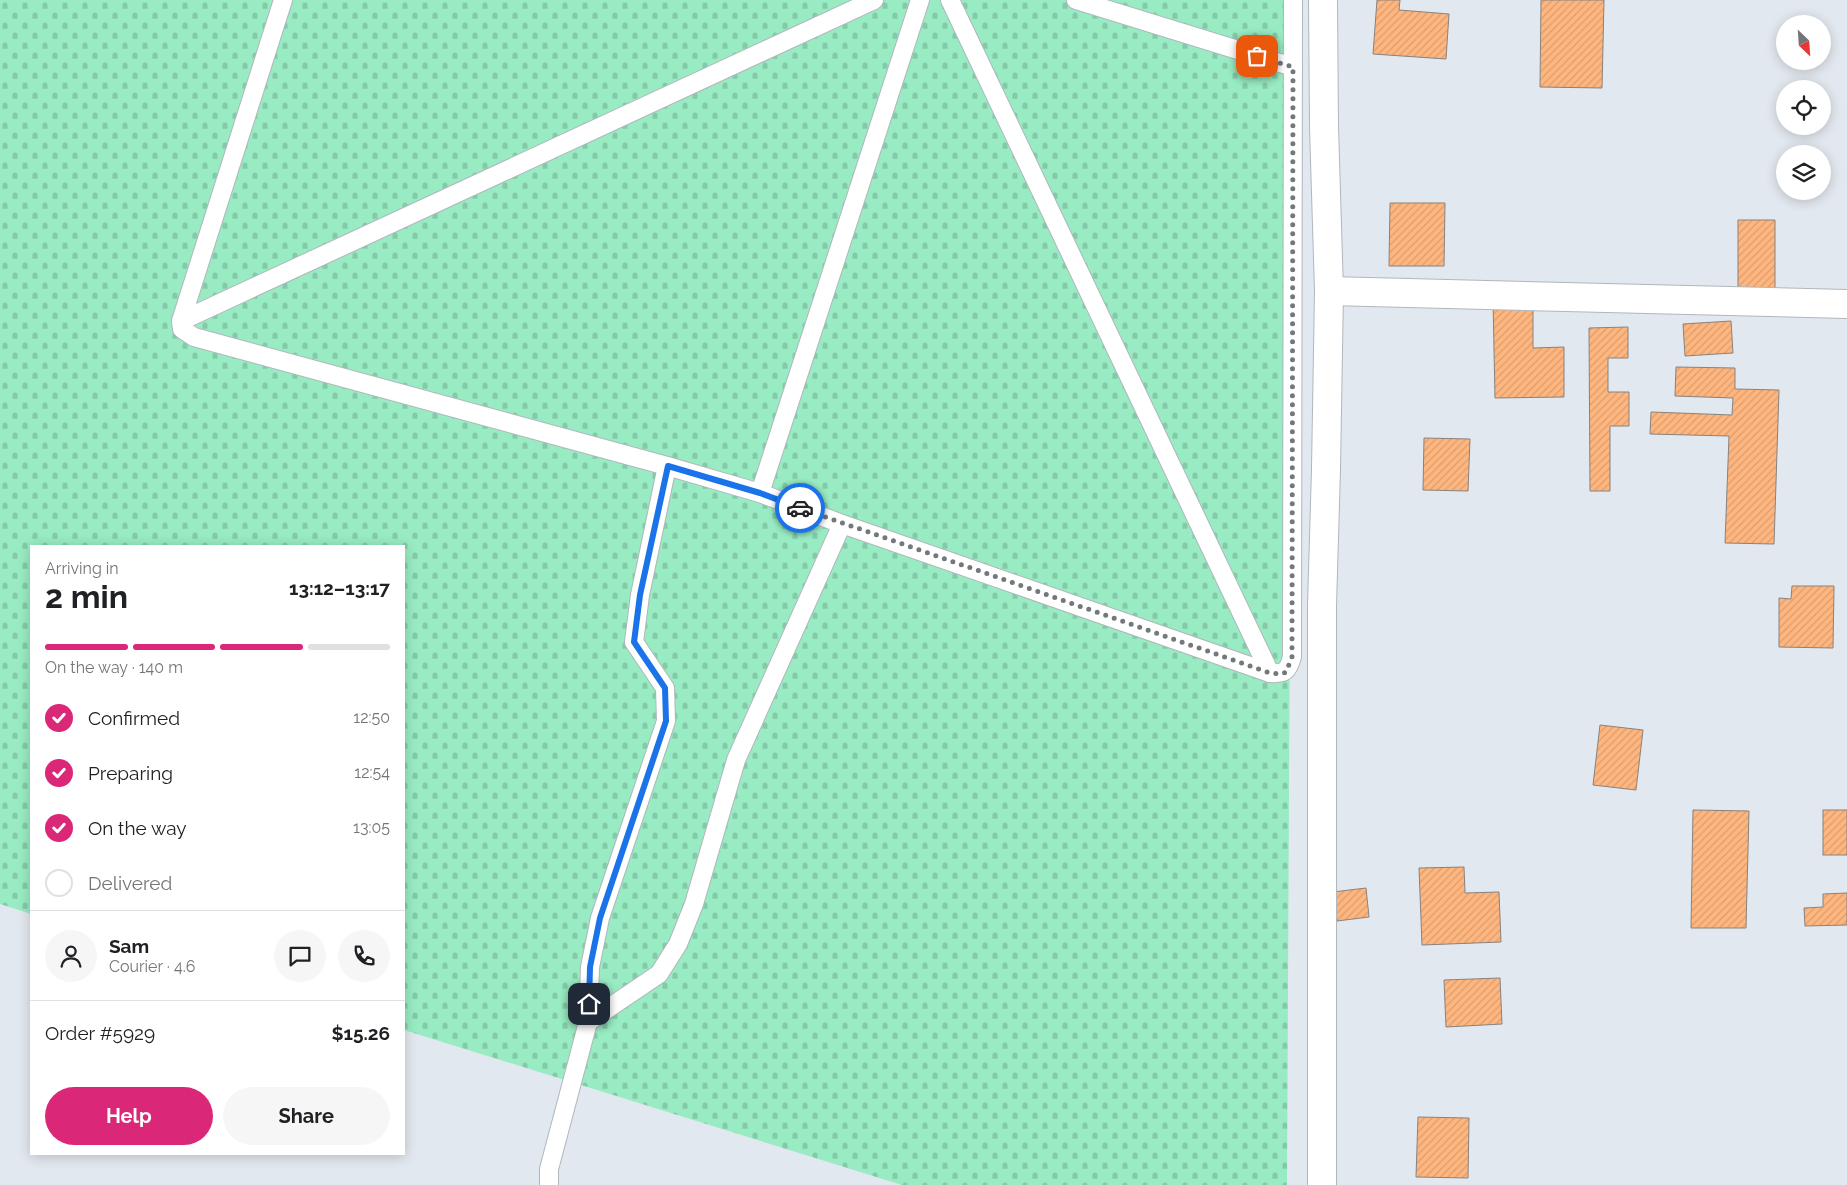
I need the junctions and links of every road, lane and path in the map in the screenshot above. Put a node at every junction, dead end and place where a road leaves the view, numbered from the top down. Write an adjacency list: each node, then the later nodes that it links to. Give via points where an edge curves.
1 (283, 0): 11 (lane)
2 (874, 0): 11 (lane)
3 (920, 0): 13 (lane)
4 (950, 0): 15 (lane)
5 (1076, 0): 8 (lane)
6 (1294, 0): 8 (lane)
7 (1323, 0): 9 (street)
8 (1293, 67): 15 (lane, via 1292,657 1286,672)
9 (1329, 292): 10 (street); 18 (street, via 1322,606)
10 (1847, 304)
11 (181, 321): 12 (lane, via 182,329 194,337)
12 (668, 466): 13 (lane); 16 (lane, via 640,595 634,642 665,688 666,721 600,918 590,967)
13 (760, 493): 14 (lane)
14 (842, 524): 15 (lane); 16 (lane, via 736,760 694,904 678,944 659,974)
15 (1270, 673)
16 (588, 1022): 17 (lane, via 549,1169)
17 (549, 1185)
18 (1322, 1185)

